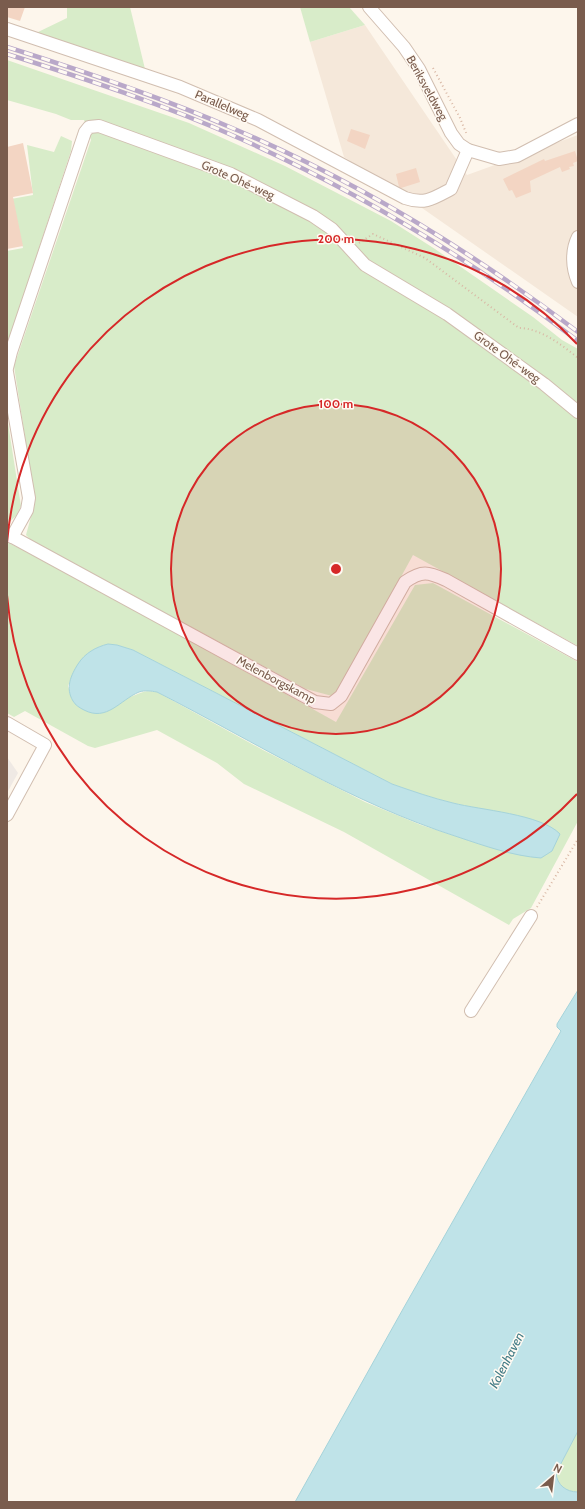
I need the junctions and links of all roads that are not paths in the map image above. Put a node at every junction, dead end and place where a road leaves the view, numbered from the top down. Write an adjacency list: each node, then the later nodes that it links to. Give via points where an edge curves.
1 (369, 7): 4 (street, Beriksveldweg, via 419,68 451,133 459,144)
2 (7, 29): 4 (street, Parallelweg, via 180,87 258,120 405,198 419,202 427,201 451,189)
3 (578, 124): 4 (street, via 517,156 499,159)
4 (473, 152)
5 (578, 237): 6 (street, via 573,251 574,272)
6 (578, 282)
7 (7, 368): 9 (street, Grote Ohé-weg, via 10,352 85,132 89,127 100,126 230,174 312,216 332,229 365,265 447,314 544,384)
8 (7, 372): 10 (street, via 29,498 27,510)
9 (578, 412)
10 (10, 535): 11 (street, Melenborgskamp, via 315,702 331,704 341,696 405,582 416,574 429,573 446,580)
11 (578, 654)
12 (7, 723): 13 (street, via 45,745)
13 (7, 815)
14 (531, 916): 15 (street)
15 (471, 1011)

